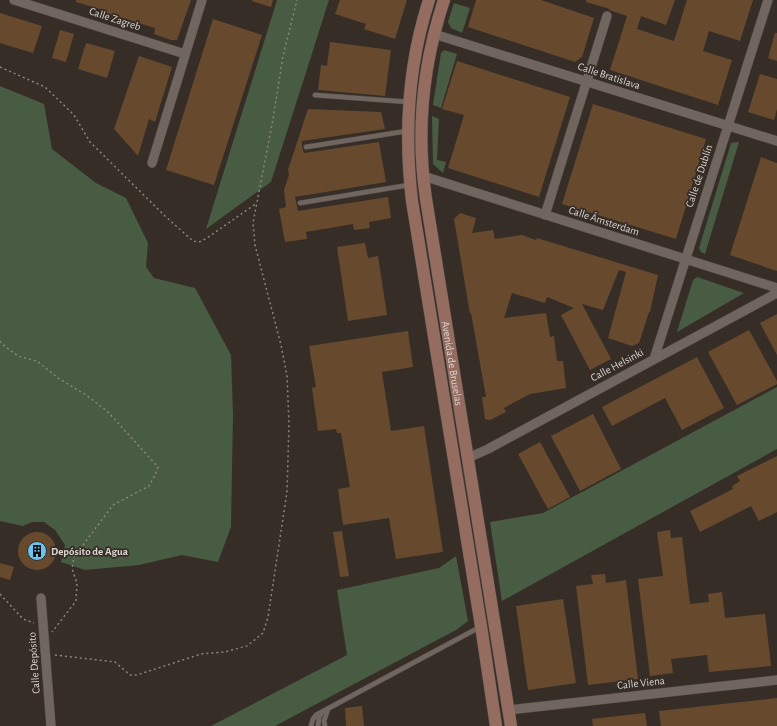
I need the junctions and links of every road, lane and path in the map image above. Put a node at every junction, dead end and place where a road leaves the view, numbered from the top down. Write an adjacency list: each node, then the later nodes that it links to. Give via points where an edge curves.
1 (14, 0): 10 (street, Calle Zagreb)
2 (202, 0): 10 (street)
3 (297, 0): 22 (path, via 283,56)
4 (429, 0): 8 (main road, Avenida de Bruselas)
5 (444, 0): 9 (main road, Avenida de Bruselas)
6 (768, 0): 15 (street, Calle de Dublín)
7 (607, 16): 12 (street)
8 (420, 30): 9 (main road); 14 (main road, Avenida de Bruselas)
9 (434, 34): 12 (street, Calle Bratislava); 20 (main road, Avenida de Bruselas, via 422,110)
10 (185, 54): 19 (street)
11 (0, 67): 22 (path, via 45,87 74,115 90,142 193,241 199,242 207,238)
12 (587, 82): 15 (street, Calle Bratislava); 24 (street)
13 (315, 94): 14 (lane)
14 (409, 102): 16 (main road, Avenida de Bruselas)
15 (728, 126): 17 (street, Calle Bratislava); 25 (street, Calle de Dublín)
16 (408, 131): 18 (lane); 21 (main road, Avenida de Bruselas)
17 (777, 142)
18 (306, 147)
19 (152, 163)
20 (423, 176): 21 (main road); 24 (street, Calle Ámsterdam); 30 (main road, Avenida de Bruselas)
21 (410, 181): 23 (lane); 31 (main road, Avenida de Bruselas)
22 (257, 203): 38 (path, via 253,223 255,245 287,376 289,424 287,492 268,617 263,633 247,646 201,654 137,675 130,675 115,662)
23 (300, 203)
24 (545, 215): 25 (street, Calle Ámsterdam)
25 (686, 259): 26 (street, Calle Ámsterdam); 29 (street, Calle de Dublín)
26 (777, 288)
27 (777, 293): 29 (street, Calle Helsinki)
28 (0, 342): 37 (path, via 18,356 37,361 58,378 86,394 107,411 158,467 149,486 113,505 74,557 72,569 77,583 76,601)
29 (654, 359): 30 (street, Calle Helsinki)
30 (468, 458): 31 (main road); 34 (main road, Avenida de Bruselas)
31 (455, 461): 35 (main road, Avenida de Bruselas)
32 (0, 594): 36 (path, via 23,619)
33 (41, 598): 36 (street, Calle Depósito)
34 (494, 623): 35 (main road); 41 (main road, Avenida de Bruselas)
35 (481, 626): 40 (lane); 43 (main road, Avenida de Bruselas)
36 (44, 627): 37 (street, Calle Depósito)
37 (44, 644): 38 (street, Calle Depósito)
38 (46, 654): 44 (street, Calle Depósito)
39 (777, 680): 41 (street, Calle Viena)
40 (328, 709): 42 (lane); 47 (lane)
41 (508, 710): 43 (main road); 49 (main road, Avenida de Bruselas)
42 (322, 712): 45 (lane, via 316,715); 46 (lane)
43 (494, 712): 48 (main road, Avenida de Bruselas)
44 (51, 726)
45 (312, 726)
46 (318, 726)
47 (325, 726)
48 (496, 726)
49 (511, 726)

